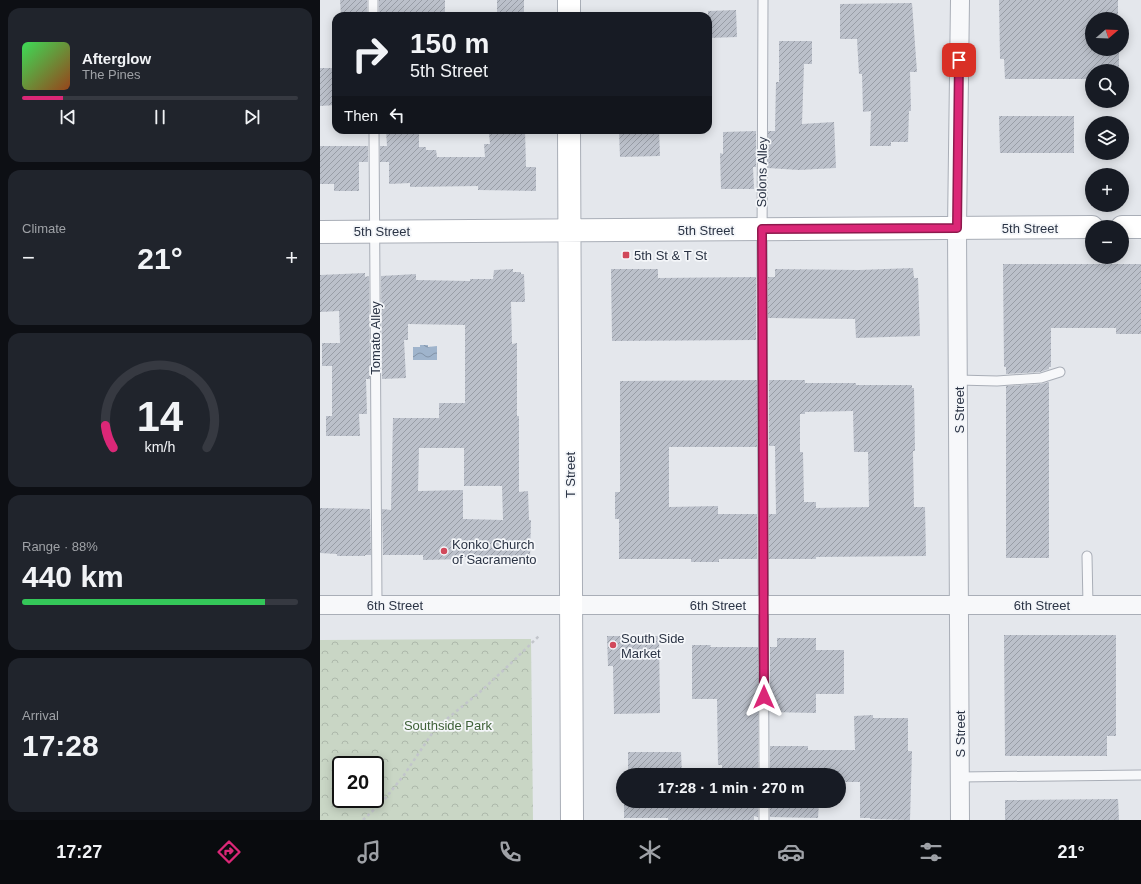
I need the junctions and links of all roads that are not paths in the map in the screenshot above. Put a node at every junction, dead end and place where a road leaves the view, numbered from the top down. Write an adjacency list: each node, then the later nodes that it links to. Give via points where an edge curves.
1 (373, 0): 5 (lane)
2 (569, 0): 6 (street)
3 (763, 0): 13 (lane, Solons Alley)
4 (960, 0): 11 (street, S Street)
5 (373, 12)
6 (569, 12)
7 (374, 134): 16 (lane, Tomato Alley)
8 (569, 134): 14 (street, T Street)
9 (1129, 227): 10 (street)
10 (1141, 227)
11 (957, 228): 12 (street, 5th Street); 13 (street, 5th Street); 18 (street, S Street)
12 (1085, 228)
13 (762, 229): 14 (street, 5th Street); 22 (lane, Solons Alley)
14 (569, 230): 16 (street, 5th Street); 26 (street, T Street)
15 (320, 232): 16 (street, 5th Street)
16 (374, 232): 21 (lane, Tomato Alley)
17 (1060, 372): 18 (lane, via 1040,378)
18 (958, 380): 23 (street, S Street)
19 (1087, 556): 24 (lane)
20 (320, 605): 21 (street, 6th Street)
21 (377, 605): 26 (street, 6th Street)
22 (763, 605): 23 (street, 6th Street); 26 (street, 6th Street); 27 (lane, Solons Alley)
23 (959, 605): 24 (street, 6th Street); 29 (street, S Street)
24 (1088, 605): 25 (street, 6th Street)
25 (1141, 605)
26 (571, 606): 31 (street, T Street)
27 (764, 768)
28 (1141, 775): 29 (lane)
29 (960, 776): 33 (street, S Street)
30 (764, 808): 32 (lane)
31 (572, 820)
32 (764, 820)
33 (960, 820)

